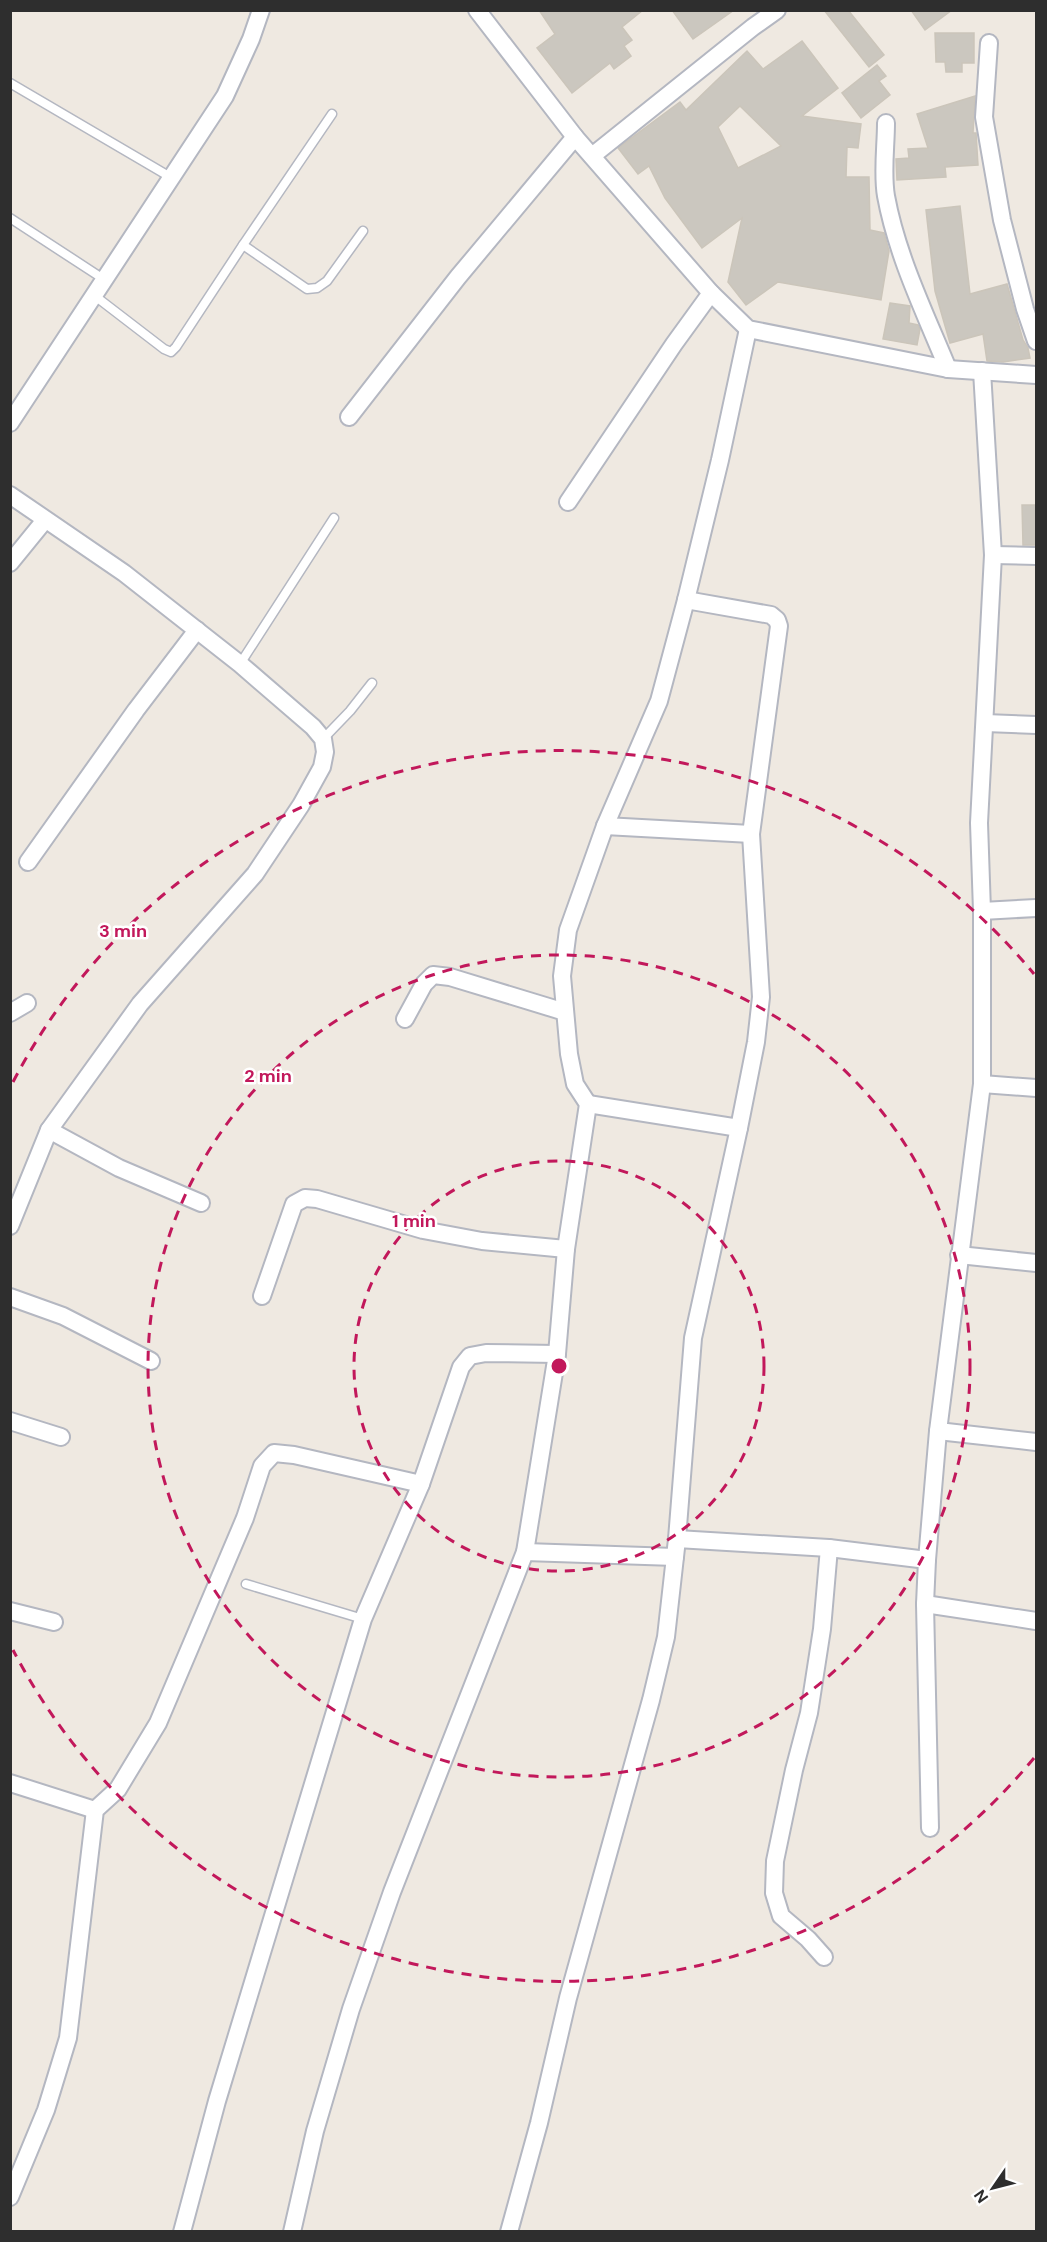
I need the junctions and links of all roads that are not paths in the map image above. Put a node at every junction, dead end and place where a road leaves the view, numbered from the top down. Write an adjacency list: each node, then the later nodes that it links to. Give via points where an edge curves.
1 (261, 10): 10 (street, via 225,96)
2 (477, 10): 8 (street)
3 (777, 10): 9 (street)
4 (989, 43): 18 (street, via 984,117 1002,220)
5 (10, 83): 10 (lane)
6 (332, 114): 13 (lane)
7 (886, 123): 19 (street, via 886,195 896,236)
8 (575, 137): 9 (street); 22 (street, via 458,277)
9 (592, 156): 15 (street)
10 (172, 178): 14 (street)
11 (10, 218): 14 (lane)
12 (363, 231): 13 (lane, via 327,281 317,288 307,289)
13 (243, 245): 16 (lane, via 171,352)
14 (105, 280): 16 (street)
15 (711, 293): 17 (street); 25 (street)
16 (95, 296): 23 (street)
17 (748, 329): 19 (street); 31 (street)
18 (1036, 341)
19 (948, 369): 20 (street)
20 (982, 371): 21 (street); 28 (street)
21 (1036, 375)
22 (349, 417)
23 (10, 423)
24 (10, 495): 27 (street)
25 (568, 502)
26 (334, 518): 33 (lane)
27 (45, 520): 30 (street); 32 (street, via 124,573)
28 (993, 555): 29 (street); 35 (street)
29 (1036, 556)
30 (10, 563)
31 (686, 600): 38 (street, via 659,701); 39 (street, via 771,615 779,626)
32 (197, 630): 33 (street); 40 (street)
33 (240, 664): 37 (street)
34 (372, 683): 37 (lane)
35 (985, 723): 36 (street); 42 (street, via 979,823)
36 (1036, 725)
37 (323, 739): 51 (street, via 322,767 255,874 140,1004)
38 (605, 826): 39 (street); 44 (street, via 568,930 562,976)
39 (751, 834): 50 (street, via 761,997)
40 (28, 862)
41 (1036, 908): 42 (street)
42 (982, 911): 47 (street)
43 (27, 1003): 45 (street)
44 (565, 1012): 46 (street, via 433,975); 49 (street, via 575,1084)
45 (10, 1013)
46 (405, 1019)
47 (981, 1084): 48 (street); 55 (street)
48 (1036, 1088)
49 (588, 1104): 50 (street); 54 (street)
50 (739, 1128): 66 (street, via 693,1338)
51 (50, 1130): 52 (street, via 119,1168); 53 (street)
52 (201, 1203)
53 (10, 1226)
54 (566, 1249): 57 (street, via 482,1241 423,1230 305,1198 294,1204); 59 (street)
55 (960, 1255): 56 (street); 62 (street)
56 (1036, 1263)
57 (262, 1296)
58 (10, 1297): 60 (street, via 63,1316)
59 (557, 1354): 65 (street, via 470,1356 461,1367); 68 (street)
60 (151, 1361)
61 (10, 1421): 63 (street)
62 (938, 1431): 64 (street); 70 (street)
63 (61, 1437)
64 (1036, 1442)
65 (421, 1484): 74 (street); 78 (street, via 274,1453 262,1466 245,1518 158,1723 117,1789)
66 (677, 1539): 67 (street); 69 (street)
67 (829, 1548): 70 (street); 80 (street, via 809,1713 775,1860 774,1893 782,1916)
68 (525, 1552): 69 (street); 83 (street, via 392,1892 351,2009 315,2131)
69 (675, 1557): 84 (street, via 666,1637 651,1700)
70 (927, 1560): 72 (street)
71 (246, 1584): 74 (lane)
72 (926, 1604): 75 (street); 79 (street)
73 (10, 1611): 76 (street)
74 (363, 1619): 82 (street, via 217,2101)
75 (1036, 1621)
76 (54, 1622)
77 (10, 1783): 78 (street)
78 (95, 1810): 81 (street, via 68,2038 46,2110)
79 (930, 1828)
80 (824, 1957)
81 (10, 2197)
82 (182, 2232)
83 (292, 2232)
84 (509, 2232)

